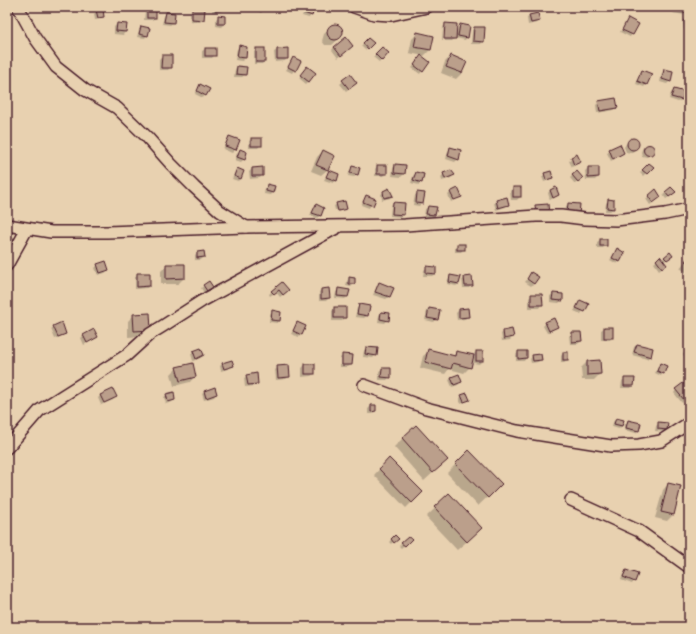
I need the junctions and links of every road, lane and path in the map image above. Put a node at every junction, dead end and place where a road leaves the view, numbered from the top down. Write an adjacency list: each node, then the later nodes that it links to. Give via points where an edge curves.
1 (18, 7): 7 (street, via 34,38 56,67 86,90 117,108 199,192 220,211)
2 (354, 7): 3 (street, via 374,14 391,16)
3 (427, 7)
4 (689, 209): 6 (street, via 616,220 536,216 405,225)
5 (7, 225): 8 (street)
6 (341, 226): 7 (street); 12 (street, via 202,301 150,334 127,355 40,410)
7 (246, 227): 8 (street, via 99,232 51,232)
8 (27, 228): 9 (street)
9 (7, 265)
10 (364, 385): 11 (street, via 426,408 517,431 610,446 661,441)
11 (689, 423)
12 (7, 448)
13 (571, 500): 14 (street, via 639,531)
14 (689, 567)

